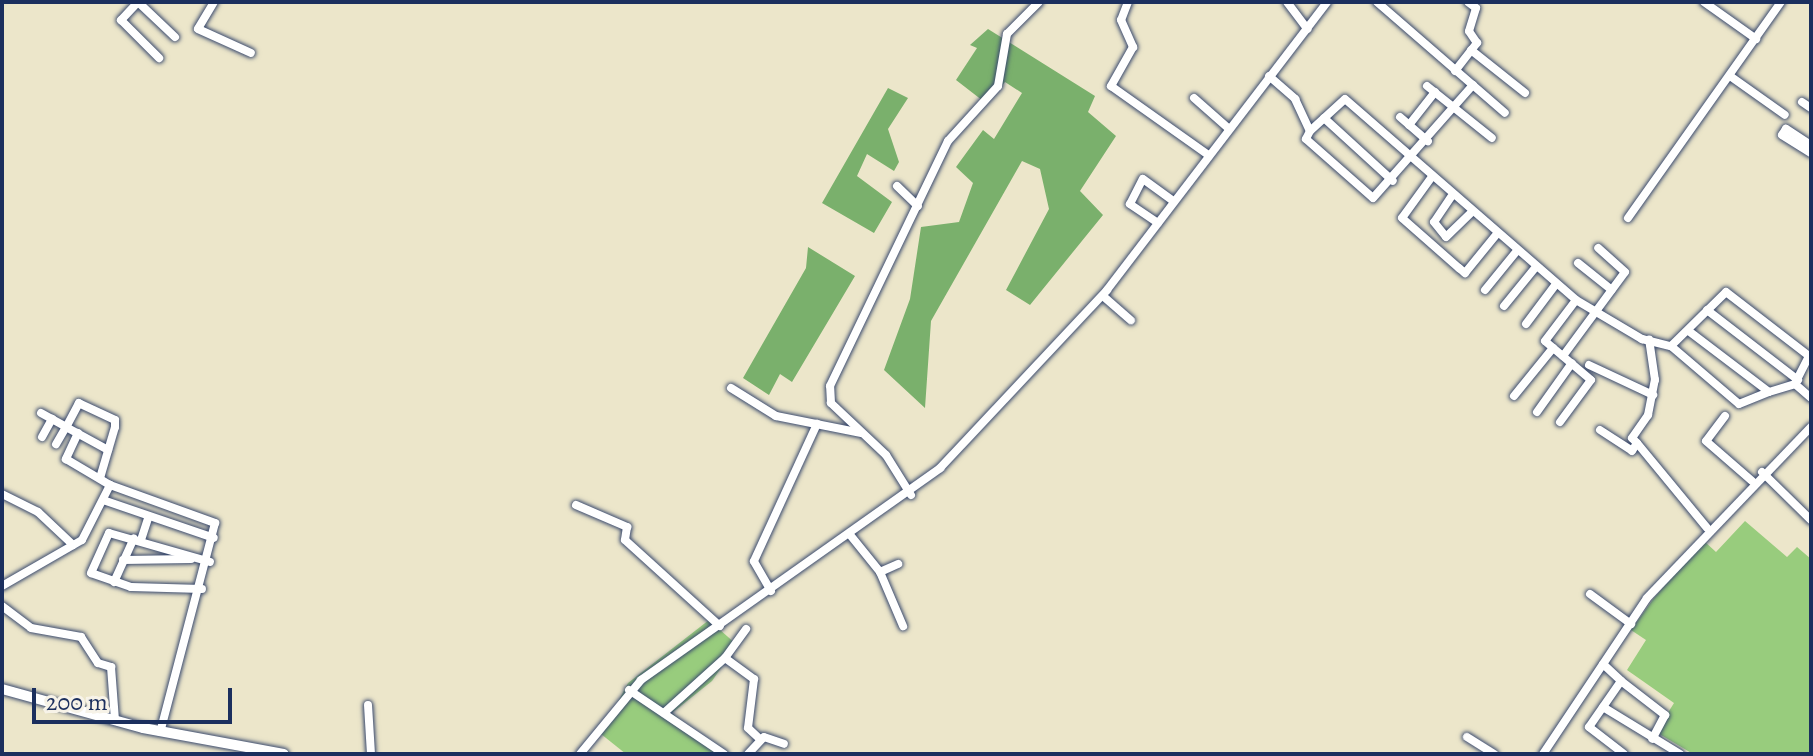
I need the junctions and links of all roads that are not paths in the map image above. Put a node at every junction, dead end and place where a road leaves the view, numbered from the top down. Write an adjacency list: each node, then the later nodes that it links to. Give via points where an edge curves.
1 (138, 2): 12 (street); 16 (street, via 121,20)
2 (214, 2): 15 (street, via 198,29)
3 (1039, 2): 44 (street, via 1007,34 998,86 948,141)
4 (1128, 2): 37 (street, via 1121,20 1133,47 1111,86)
5 (1287, 2): 11 (street)
6 (1327, 2): 11 (street)
7 (1377, 2): 17 (street)
8 (1468, 2): 14 (street, via 1476,13)
9 (1704, 2): 13 (street)
10 (1781, 2): 13 (street)
11 (1307, 29): 18 (street)
12 (175, 37)
13 (1756, 39): 19 (street)
14 (1471, 50): 17 (street); 21 (street)
15 (251, 53)
16 (159, 58)
17 (1455, 71): 20 (street)
18 (1269, 76): 31 (street); 32 (street, via 1295,99)
19 (1730, 76): 27 (street); 46 (street)
20 (1473, 85): 25 (street); 26 (street)
21 (1525, 93)
22 (1194, 98): 31 (street)
23 (1802, 102): 24 (street)
24 (1811, 108)
25 (1455, 109): 30 (street, via 1431,89); 33 (street); 34 (street)
26 (1505, 113)
27 (1785, 115)
28 (1400, 117): 30 (street)
29 (1324, 118): 32 (street); 38 (street, via 1344,98); 40 (street)
30 (1409, 125): 34 (street)
31 (1228, 128): 37 (street)
32 (1310, 131): 40 (street, via 1306,139 1372,197)
33 (1492, 138)
34 (1428, 141): 38 (street)
35 (1811, 145): 36 (street, via 1786,129 1782,135)
36 (1811, 153)
37 (1207, 154): 43 (street)
38 (1411, 160): 39 (street); 40 (street)
39 (1431, 178): 42 (street); 48 (street, via 1402,218 1459,268 1465,273)
40 (1393, 181)
41 (897, 186): 44 (street)
42 (1451, 197): 45 (street); 45 (street, via 1434,222 1446,237)
43 (1173, 201): 47 (street); 47 (street, via 1143,179 1130,204)
44 (918, 206): 86 (street, via 830,386 831,403)
45 (1471, 213): 48 (street)
46 (1628, 218)
47 (1158, 223): 56 (street)
48 (1496, 235): 50 (street)
49 (1598, 248): 55 (street, via 1625,271)
50 (1516, 252): 52 (street); 54 (street)
51 (1578, 263): 55 (street)
52 (1535, 268): 53 (street); 58 (street)
53 (1556, 284): 57 (street); 62 (street)
54 (1485, 290)
55 (1612, 290): 60 (street)
56 (1103, 296): 61 (street); 96 (street)
57 (1576, 300): 60 (street); 66 (street, via 1545,341)
58 (1504, 306)
59 (1707, 310): 63 (street); 70 (street); 70 (street, via 1717,294 1728,292 1809,357)
60 (1599, 315): 64 (street); 67 (street)
61 (1131, 320)
62 (1526, 324)
63 (1690, 332): 65 (street); 72 (street)
64 (1649, 339): 65 (street); 73 (street)
65 (1671, 346): 72 (street, via 1739,404)
66 (1553, 348): 67 (street); 74 (street)
67 (1563, 356): 68 (street)
68 (1572, 363): 76 (street); 80 (street, via 1590,383)
69 (1589, 365): 73 (street, via 1622,387)
70 (1797, 382): 72 (street); 75 (street)
71 (731, 388): 81 (street, via 776,416)
72 (1769, 392)
73 (1653, 395): 88 (street, via 1632,438)
74 (1514, 396)
75 (1811, 398)
76 (1537, 412)
77 (41, 413): 79 (street)
78 (1725, 416): 93 (street, via 1706,441)
79 (52, 419): 82 (street); 87 (street)
80 (1560, 422)
81 (817, 424): 86 (street); 114 (street, via 754,561)
82 (66, 427): 85 (street); 89 (street); 90 (street, via 81,403 112,417)
83 (1811, 427): 91 (street)
84 (1600, 430): 88 (street, via 1632,451)
85 (78, 433): 90 (street); 92 (street, via 66,459)
86 (861, 433): 96 (street, via 886,455)
87 (42, 437)
88 (1637, 443): 101 (street)
89 (56, 444)
90 (108, 450): 92 (street)
91 (1762, 472): 93 (street); 100 (street)
92 (100, 478): 94 (street)
93 (1752, 481): 101 (street)
94 (110, 485): 97 (street); 103 (street, via 208,517)
95 (2, 494): 105 (street, via 38,512)
96 (911, 495): 102 (street)
97 (103, 500): 99 (street); 105 (street)
98 (576, 505): 118 (street, via 627,527 625,540)
99 (149, 516): 103 (street); 104 (street)
100 (1811, 520)
101 (1707, 528): 117 (street)
102 (851, 536): 110 (street); 114 (street)
103 (214, 538): 108 (street)
104 (138, 539): 106 (street); 107 (street); 111 (street, via 108,534 91,574)
105 (73, 545): 112 (street)
106 (198, 558): 107 (street); 108 (street)
107 (123, 560): 111 (street)
108 (210, 562): 113 (street)
109 (898, 564): 110 (street)
110 (880, 572): 119 (street)
111 (114, 582): 113 (street)
112 (2, 586)
113 (202, 589): 130 (street)
114 (771, 591): 118 (street)
115 (1590, 594): 117 (street)
116 (2, 606): 129 (street, via 31,628 81,637 98,663 111,667)
117 (1631, 624): 122 (street)
118 (720, 626): 125 (street)
119 (903, 626)
120 (746, 629): 121 (street)
121 (725, 658): 128 (street); 132 (street, via 753,676 748,728)
122 (1603, 664): 123 (street); 141 (street)
123 (1621, 681): 127 (street); 133 (street, via 1665,715)
124 (2, 689): 129 (street)
125 (629, 690): 128 (street); 137 (street)
126 (368, 705): 136 (street)
127 (1603, 707): 133 (street); 142 (street, via 1589,730)
128 (665, 712): 138 (street)
129 (115, 720): 130 (street)
130 (162, 732): 135 (street)
131 (1467, 737): 140 (street)
132 (760, 739): 134 (street); 139 (street)
133 (1652, 739): 143 (street)
134 (784, 744)
135 (284, 754)
136 (371, 754)
137 (580, 754)
138 (724, 754)
139 (748, 754)
140 (1494, 754)
141 (1543, 754)
142 (1624, 754)
143 (1680, 754)

